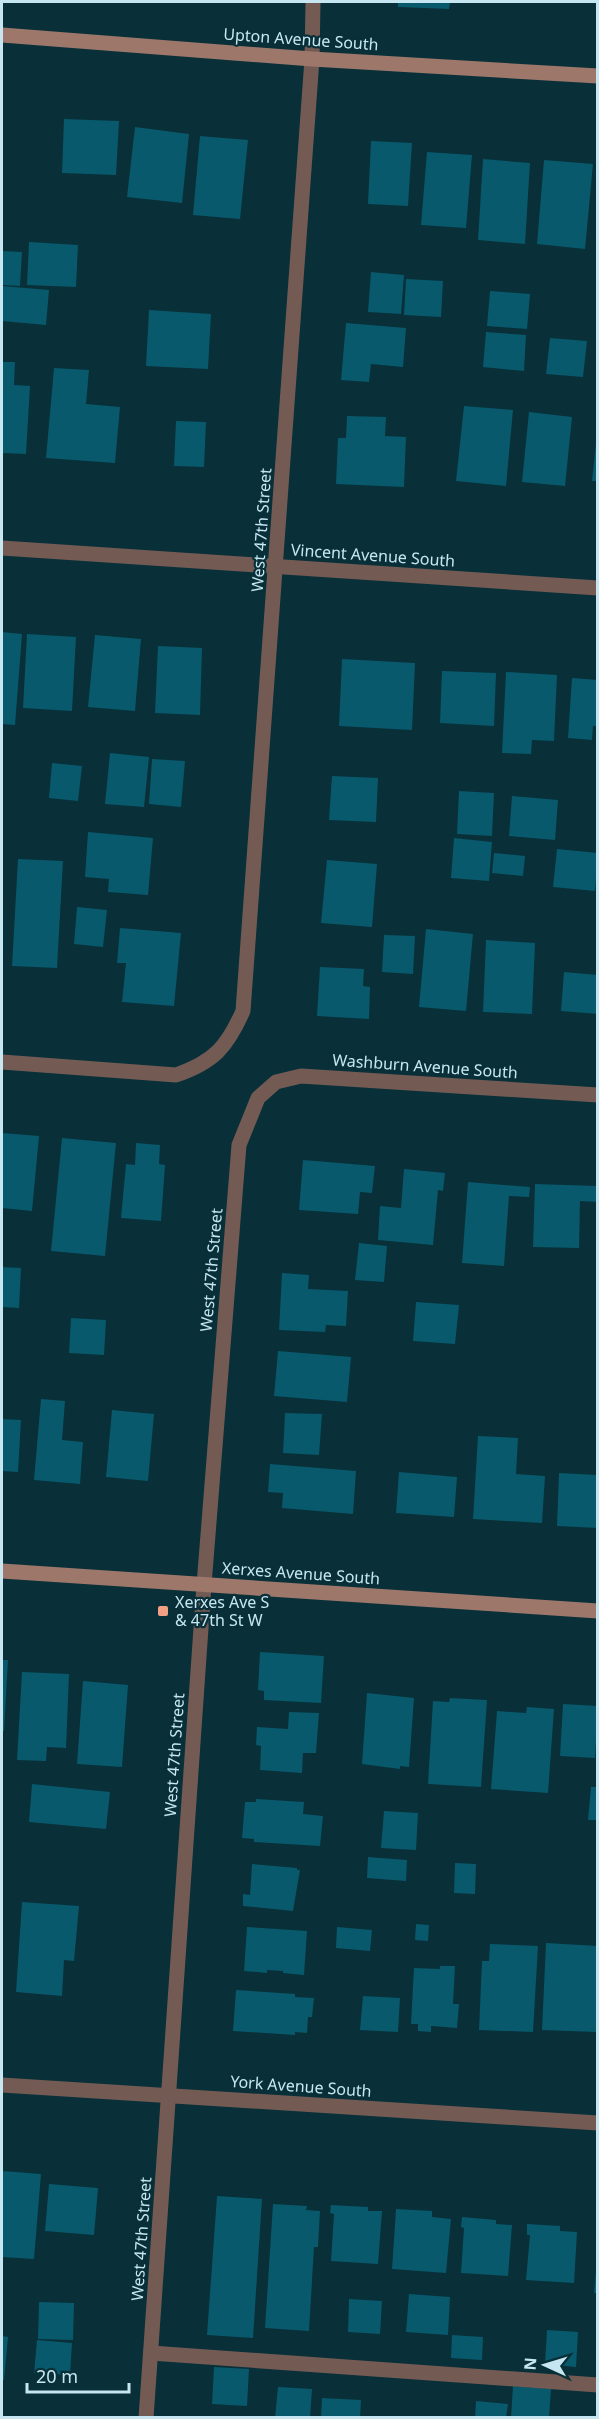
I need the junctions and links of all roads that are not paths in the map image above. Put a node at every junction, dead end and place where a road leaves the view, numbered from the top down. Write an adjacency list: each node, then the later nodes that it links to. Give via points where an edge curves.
1 (313, 2): 3 (street, West 47th Street)
2 (2, 35): 3 (street, Upton Avenue South)
3 (312, 59): 4 (street, Upton Avenue South); 6 (street, West 47th Street)
4 (597, 76)
5 (2, 548): 6 (street, Vincent Avenue South)
6 (276, 567): 7 (street, Vincent Avenue South); 8 (street, West 47th Street, via 243,1011 233,1034 199,1066 176,1075)
7 (597, 588)
8 (2, 1062)
9 (597, 1095): 10 (street, Washburn Avenue South, via 301,1077 276,1082)
10 (258, 1098): 12 (street, West 47th Street, via 239,1145)
11 (2, 1571): 12 (street, Xerxes Avenue South)
12 (204, 1585): 13 (street, Xerxes Avenue South); 15 (street, West 47th Street)
13 (597, 1611)
14 (2, 2085): 15 (street, York Avenue South)
15 (169, 2096): 16 (street, York Avenue South); 17 (street, West 47th Street)
16 (597, 2123)
17 (151, 2353): 18 (street); 19 (street, West 47th Street)
18 (597, 2385)
19 (146, 2418)

